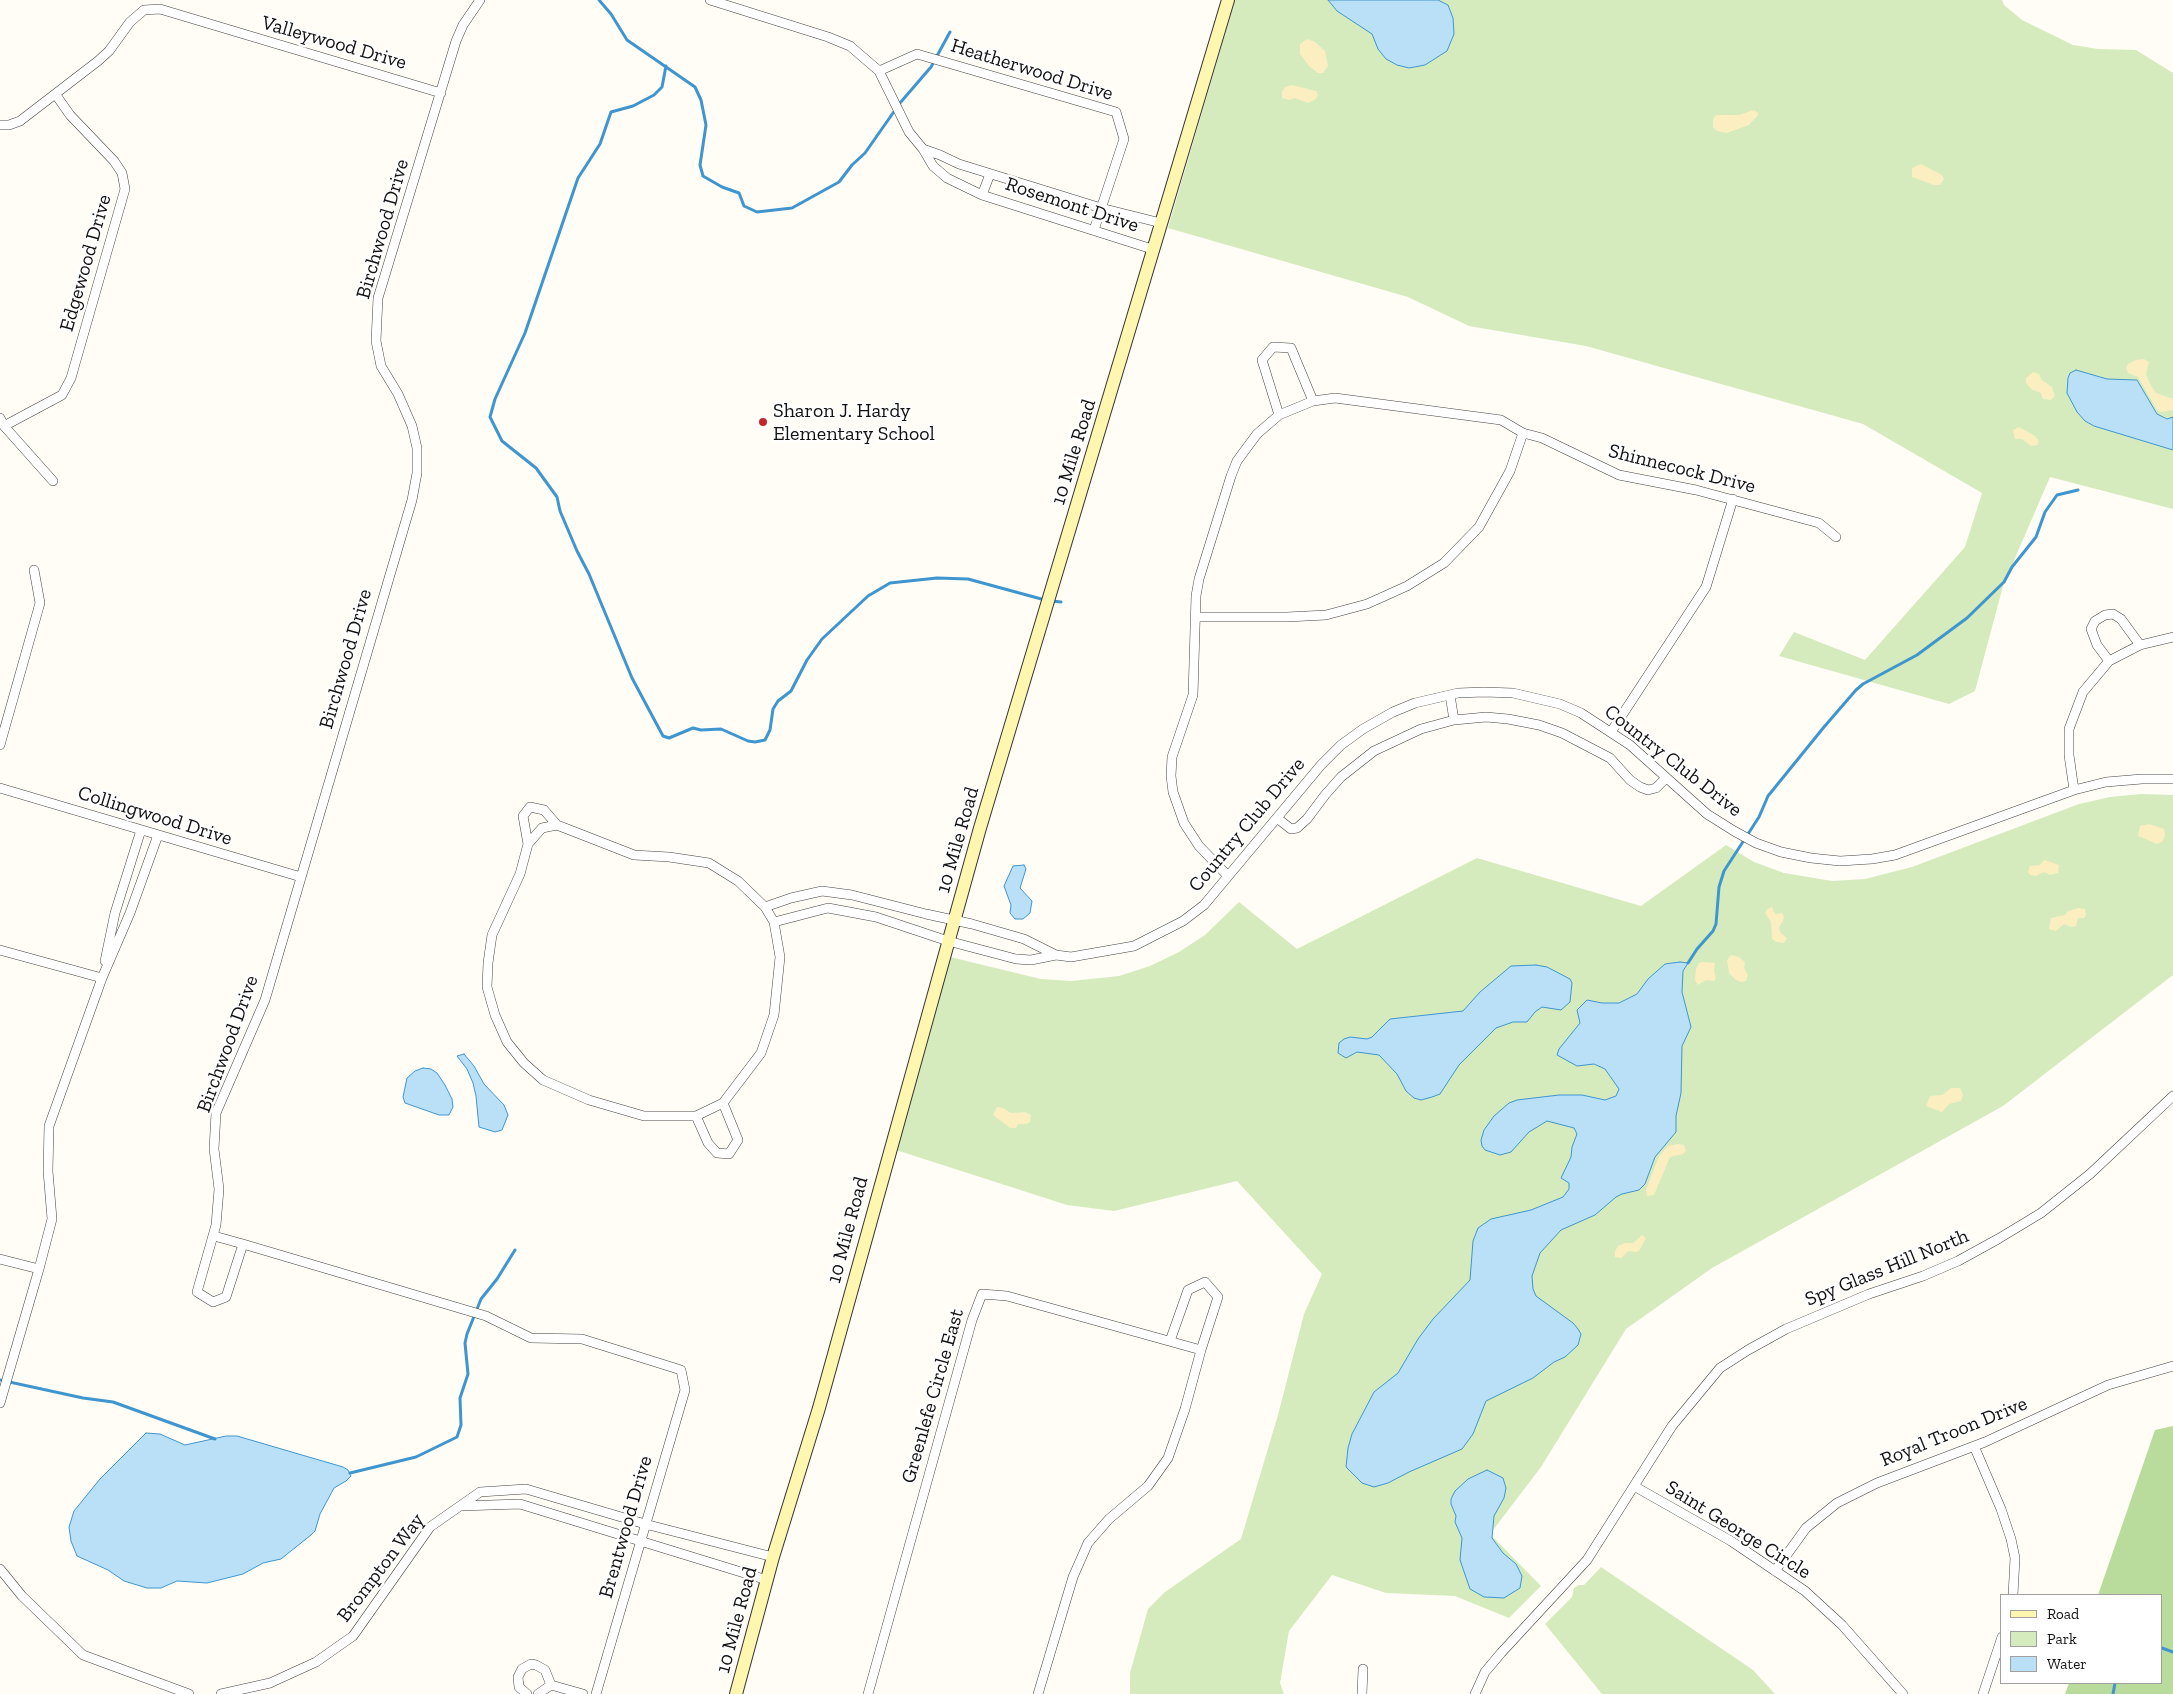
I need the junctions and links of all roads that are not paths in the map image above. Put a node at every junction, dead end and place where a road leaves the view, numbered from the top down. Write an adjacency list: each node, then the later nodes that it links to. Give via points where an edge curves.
1 (480, 0): 6 (street, via 462,25)
2 (710, 0): 5 (street, Rosemont Drive, via 850,46)
3 (1228, 0): 13 (main road, 10 Mile Road)
4 (160, 5): 6 (street, Valleywood Drive); 7 (street, Valleywood Drive, via 144,10 130,22 104,56)
5 (879, 71): 9 (street, Rosemont Drive, via 909,132); 12 (street, Heatherwood Drive, via 918,54 1116,112 1124,139)
6 (441, 92): 42 (street, Birchwood Drive, via 378,298 376,322 381,366 412,426 417,448 417,472 412,500)
7 (56, 94): 8 (street, Valleywood Drive, via 20,121); 18 (street, Edgewood Drive, via 70,115 114,161 122,173 125,189 72,378 62,395)
8 (0, 125)
9 (923, 149): 10 (street, Rosemont Drive); 11 (street, Rosemont Drive, via 932,166 947,178)
10 (990, 174): 11 (street, Rosemont Drive); 12 (street, Rosemont Drive)
11 (982, 195): 14 (street, Rosemont Drive)
12 (1101, 208): 13 (street, Rosemont Drive); 14 (street, Heatherwood Drive)
13 (1161, 223): 15 (main road, 10 Mile Road)
14 (1094, 230): 15 (street, Rosemont Drive)
15 (1152, 249): 44 (main road, 10 Mile Road)
16 (1313, 401): 17 (street, Shinnecock Drive); 17 (street, via 1291,348 1273,347 1262,360); 19 (street, Shinnecock Drive, via 1335,398 1501,420)
17 (1279, 415): 24 (street, Shinnecock Drive, via 1256,434 1231,476 1198,579)
18 (2, 422): 20 (street)
19 (1523, 433): 21 (street, Shinnecock Drive, via 1542,438 1619,475); 24 (street, via 1510,471 1479,527 1444,563 1407,586 1367,604 1326,615)
20 (52, 481)
21 (1733, 499): 22 (street, Shinnecock Drive, via 1818,523); 30 (street, via 1706,587)
22 (1836, 537)
23 (34, 570): 31 (street, via 40,604)
24 (1196, 617): 41 (street, Shinnecock Drive, via 1193,695 1172,757 1172,784 1184,823 1199,846)
25 (2173, 637): 26 (street)
26 (2140, 645): 27 (street); 27 (street, via 2122,619 2113,614 2105,615 2095,621 2091,629 2097,645)
27 (2109, 661): 35 (street, via 2083,692 2069,729)
28 (1450, 695): 29 (street); 30 (street, Country Club Drive, via 1484,692 1540,698 1560,704); 36 (street, Country Club Drive, via 1415,703 1363,729 1321,765)
29 (1454, 720): 32 (street, via 1486,717 1539,725 1610,758 1640,787 1656,788); 36 (street, via 1421,729 1374,751 1341,777 1297,828 1290,829)
30 (1612, 732): 32 (street, Country Club Drive)
31 (0, 745)
32 (1666, 778): 35 (street, Country Club Drive, via 1707,814 1756,843 1781,852 1840,861 1903,853)
33 (2173, 780): 35 (street, Country Club Drive, via 2106,782)
34 (0, 788): 38 (street, Collingwood Drive)
35 (2074, 790)
36 (1277, 818): 41 (street, Country Club Drive)
37 (558, 825): 40 (street, via 542,828); 40 (street, via 544,810 530,807 523,816); 43 (street, via 634,855 669,856 708,863 738,881)
38 (141, 830): 39 (street, Collingwood Drive); 49 (street, via 115,914)
39 (158, 835): 42 (street, Collingwood Drive); 49 (street)
40 (528, 844): 52 (street, via 520,874 492,935 488,963 487,987 507,1042 543,1080 589,1100 644,1116)
41 (1228, 876): 48 (street, Country Club Drive, via 1184,921 1158,935 1115,951 1071,957)
42 (301, 877): 53 (street, Birchwood Drive, via 264,1000 216,1113 214,1149 220,1189)
43 (765, 906): 44 (street, Country Club Drive, via 822,891 852,895); 45 (street)
44 (954, 920): 46 (main road, 10 Mile Road); 48 (street, Country Club Drive, via 1024,940)
45 (774, 922): 46 (street, Country Club Drive, via 828,908 876,916); 51 (street, via 780,957 774,1015 762,1053)
46 (948, 941): 48 (street, Country Club Drive, via 1016,959); 66 (main road, 10 Mile Road, via 819,1408)
47 (0, 950): 49 (street)
48 (1056, 955)
49 (102, 978): 56 (street, via 49,1126 52,1219)
50 (2173, 1096): 62 (street, Spy Glass Hill North, via 2090,1174 2041,1213 1998,1239 1958,1261 1786,1328 1720,1368 1672,1426)
51 (723, 1104): 52 (street); 52 (street, via 738,1140 729,1154 717,1153 708,1143)
52 (696, 1116)
53 (214, 1236): 54 (street); 54 (street, Birchwood Drive, via 197,1292 213,1302 226,1297)
54 (243, 1244): 64 (street, Brentwood Drive, via 486,1316 532,1338 582,1339 681,1370 685,1390)
55 (0, 1259): 56 (street)
56 (39, 1269): 60 (street)
57 (1170, 1341): 58 (street, Greenlefe Circle East); 58 (street, via 1188,1290 1205,1282 1218,1297); 81 (street, Greenlefe Circle East, via 1007,1296 982,1294 969,1330)
58 (1201, 1350): 82 (street, via 1168,1458 1148,1486 1109,1519 1088,1543 1073,1577)
59 (2173, 1366): 61 (street, Royal Troon Drive, via 2108,1385)
60 (0, 1402)
61 (1974, 1446): 68 (street, Royal Troon Drive, via 1877,1483 1837,1503 1806,1528); 70 (street, via 2011,1539 2015,1558)
62 (1634, 1486): 68 (street, Saint George Circle, via 1731,1541); 84 (street, Spy Glass Hill North, via 1587,1560 1485,1672)
63 (458, 1506): 64 (street, Brompton Way, via 480,1492 526,1489); 65 (street, via 520,1504); 75 (street, Brompton Way, via 430,1527 354,1636 316,1662 270,1683)
64 (645, 1524): 65 (street, Brentwood Drive); 66 (street, Brompton Way)
65 (640, 1541): 69 (street); 79 (street, Brentwood Drive)
66 (773, 1557): 69 (main road, 10 Mile Road)
67 (0, 1569): 74 (street, via 22,1596 83,1655)
68 (1774, 1570): 85 (street, Saint George Circle, via 1805,1591 1842,1625)
69 (767, 1580): 80 (main road, 10 Mile Road)
70 (2013, 1594)
71 (2000, 1643): 86 (street)
72 (1363, 1669): 83 (street)
73 (551, 1684): 76 (street, via 541,1666 526,1666 519,1672 518,1682); 77 (street); 78 (street)
74 (190, 1694)
75 (220, 1694)
76 (528, 1694)
77 (538, 1694)
78 (583, 1694)
79 (596, 1694)
80 (736, 1694)
81 (868, 1694)
82 (1038, 1694)
83 (1362, 1694)
84 (1475, 1694)
85 (1903, 1694)
86 (1983, 1694)

